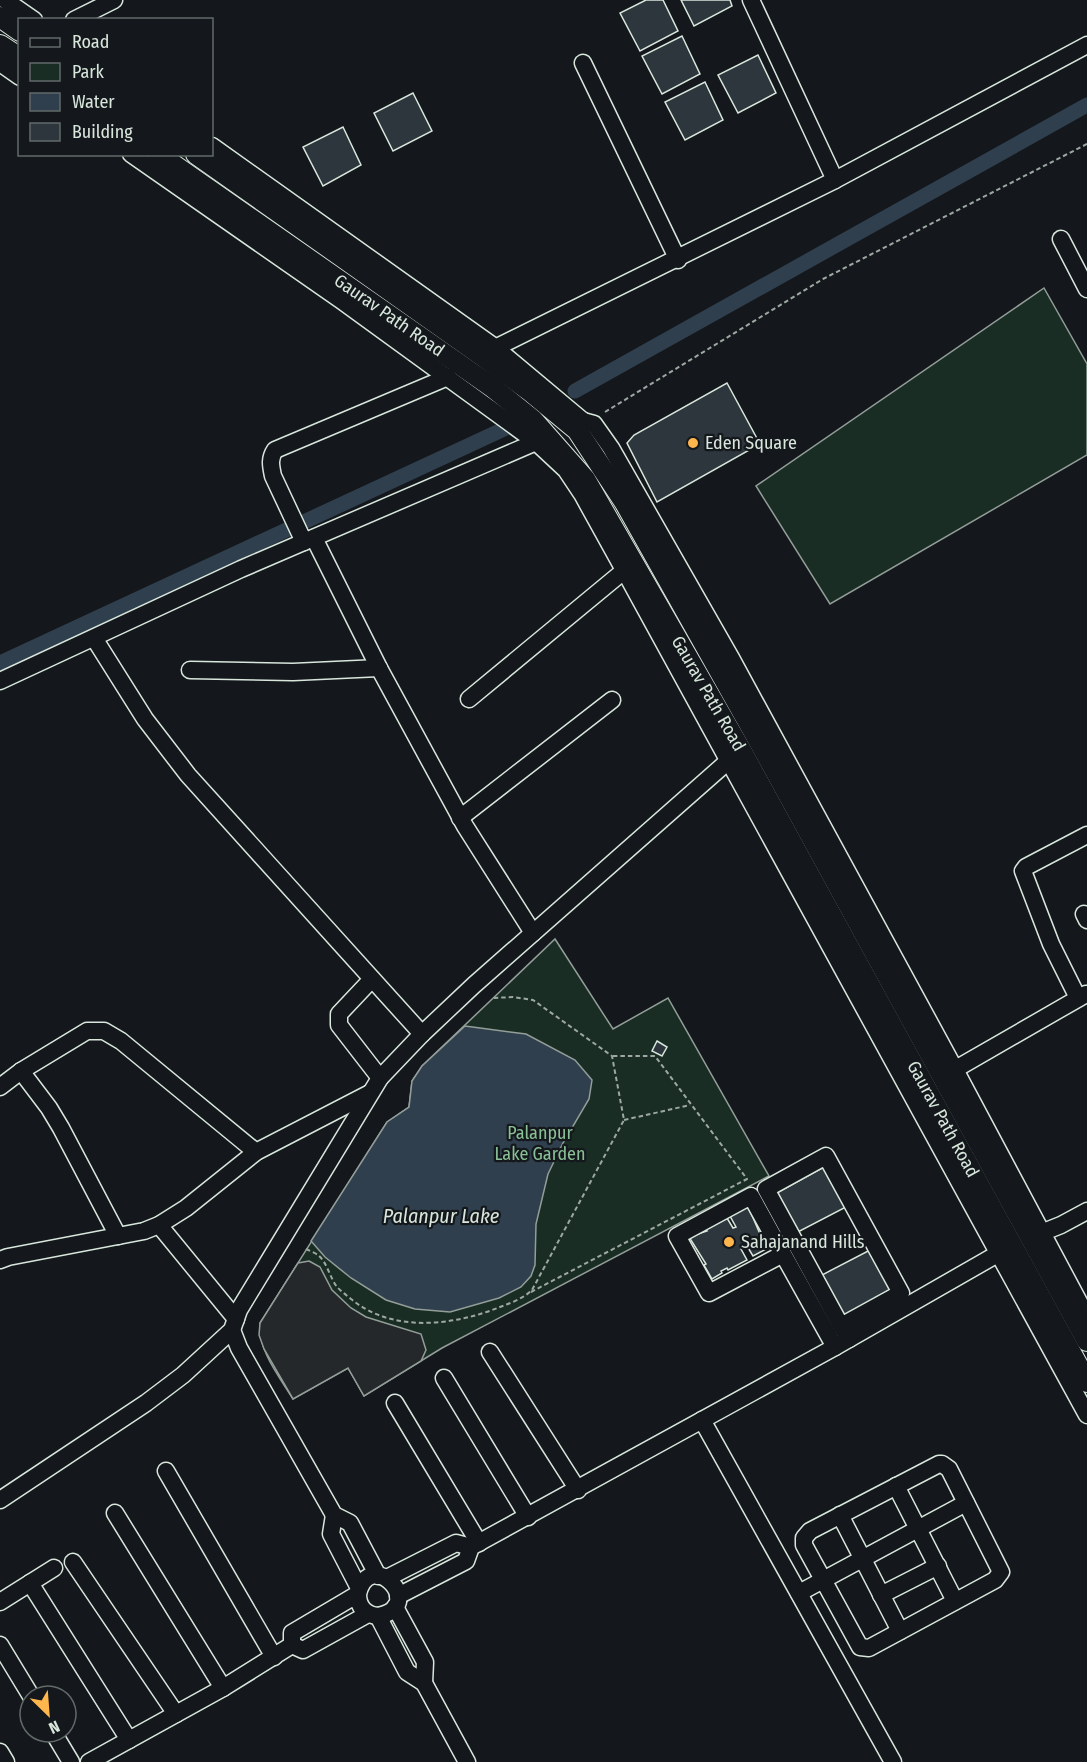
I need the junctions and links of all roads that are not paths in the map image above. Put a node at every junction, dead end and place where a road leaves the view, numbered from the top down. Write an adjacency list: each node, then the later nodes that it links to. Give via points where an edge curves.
1 (5, 0): 5 (street)
2 (114, 0): 6 (street)
3 (751, 0): 16 (street)
4 (0, 17): 7 (main road)
5 (31, 18)
6 (78, 18)
7 (18, 30)
8 (1087, 45): 16 (street)
9 (8, 54): 11 (street)
10 (583, 63): 18 (street)
11 (18, 73)
12 (213, 147): 20 (street)
13 (134, 156): 21 (street)
14 (161, 156): 23 (main road, Gaurav Path Road)
15 (199, 156): 20 (main road, Gaurav Path Road)
16 (835, 180): 18 (street)
17 (1061, 239): 19 (street)
18 (678, 260): 20 (street)
19 (1087, 290)
20 (489, 352): 22 (main road, Gaurav Path Road); 26 (street)
21 (448, 377): 27 (street); 28 (street, via 275,450 270,464 273,476)
22 (531, 392): 23 (main road); 24 (main road, Gaurav Path Road)
23 (516, 407): 25 (main road, Gaurav Path Road)
24 (548, 407): 25 (main road); 26 (main road, Gaurav Path Road)
25 (533, 420): 27 (main road, Gaurav Path Road)
26 (581, 423): 36 (main road, Gaurav Path Road, via 595,456 625,503); 44 (street, via 601,432 731,658)
27 (542, 439): 28 (street); 29 (main road, Gaurav Path Road, via 585,479)
28 (306, 538): 30 (street); 31 (street)
29 (628, 567): 34 (street); 36 (main road, Gaurav Path Road)
30 (94, 638): 33 (street); 40 (street, via 145,719 188,775)
31 (379, 668): 32 (street, via 293,672); 37 (street)
32 (190, 670)
33 (0, 681)
34 (469, 699)
35 (612, 700): 37 (street)
36 (742, 749): 39 (street); 44 (main road, Gaurav Path Road); 51 (main road, Gaurav Path Road)
37 (460, 818): 39 (street)
38 (1087, 835): 41 (street, via 1023,872 1051,944)
39 (533, 933): 42 (street)
40 (372, 979): 42 (street); 45 (street, via 339,1014 338,1020)
41 (1083, 996): 44 (street)
42 (422, 1034): 45 (street)
43 (21, 1071): 46 (street); 47 (street, via 87,1031 104,1031); 50 (street, via 61,1128)
44 (949, 1073): 51 (main road, Gaurav Path Road)
45 (375, 1085): 47 (street); 55 (street, via 238,1310)
46 (0, 1087)
47 (256, 1152): 49 (street)
48 (1087, 1211): 51 (street)
49 (159, 1225): 50 (street); 55 (street)
50 (118, 1236): 53 (street)
51 (1023, 1247): 54 (street); 56 (street); 57 (main road, Gaurav Path Road); 60 (main road, Gaurav Path Road); 62 (street)
52 (783, 1254): 52 (street, via 709,1293 677,1236 751,1196); 56 (street)
53 (0, 1260)
54 (1087, 1317)
55 (234, 1324): 67 (street, via 183,1375 146,1403); 70 (street, via 239,1348)
56 (841, 1337): 56 (street, via 766,1189 826,1156 901,1293); 63 (street)
57 (1087, 1341)
58 (490, 1352): 66 (street)
59 (444, 1378): 72 (street)
60 (1087, 1382)
61 (395, 1403): 74 (street)
62 (1087, 1415)
63 (702, 1420): 66 (street); 83 (street)
64 (166, 1471): 92 (street)
65 (896, 1486): 68 (street, via 942,1464 949,1469); 71 (street); 73 (street)
66 (578, 1490): 72 (street)
67 (0, 1500)
68 (966, 1503): 73 (street); 86 (street, via 1001,1572 995,1580)
69 (115, 1513): 95 (street)
70 (334, 1515): 79 (street, via 350,1523); 82 (street, via 331,1534)
71 (840, 1515): 75 (street); 80 (street, via 804,1538)
72 (528, 1518): 74 (street)
73 (919, 1530): 75 (street); 77 (street)
74 (475, 1545): 79 (street, via 456,1543); 85 (street, via 466,1561)
75 (862, 1559): 80 (street); 84 (street)
76 (74, 1562): 96 (street)
77 (938, 1566): 84 (street); 86 (street)
78 (54, 1568): 81 (street)
79 (383, 1577): 82 (street, via 367,1579); 85 (street, via 395,1586)
80 (823, 1580): 83 (street); 89 (street, via 860,1647 868,1648)
81 (30, 1583): 87 (street); 97 (street)
82 (358, 1591): 88 (street, via 360,1606); 91 (street, via 292,1633)
83 (799, 1593): 104 (street)
84 (881, 1595): 89 (street)
85 (396, 1601): 88 (street, via 390,1611); 93 (street, via 424,1662)
86 (955, 1601): 89 (street)
87 (0, 1602)
88 (373, 1615): 91 (street, via 303,1650); 93 (street, via 407,1672)
89 (900, 1631)
90 (0, 1645): 94 (street)
91 (292, 1646): 92 (street)
92 (274, 1657): 95 (street)
93 (424, 1683): 103 (street)
94 (24, 1684)
95 (223, 1688): 96 (street)
96 (176, 1714): 97 (street)
97 (129, 1740): 102 (street)
98 (60, 1744): 101 (street)
99 (0, 1752): 100 (street)
100 (6, 1762)
101 (71, 1762)
102 (89, 1762)
103 (467, 1762)
104 (893, 1762)

